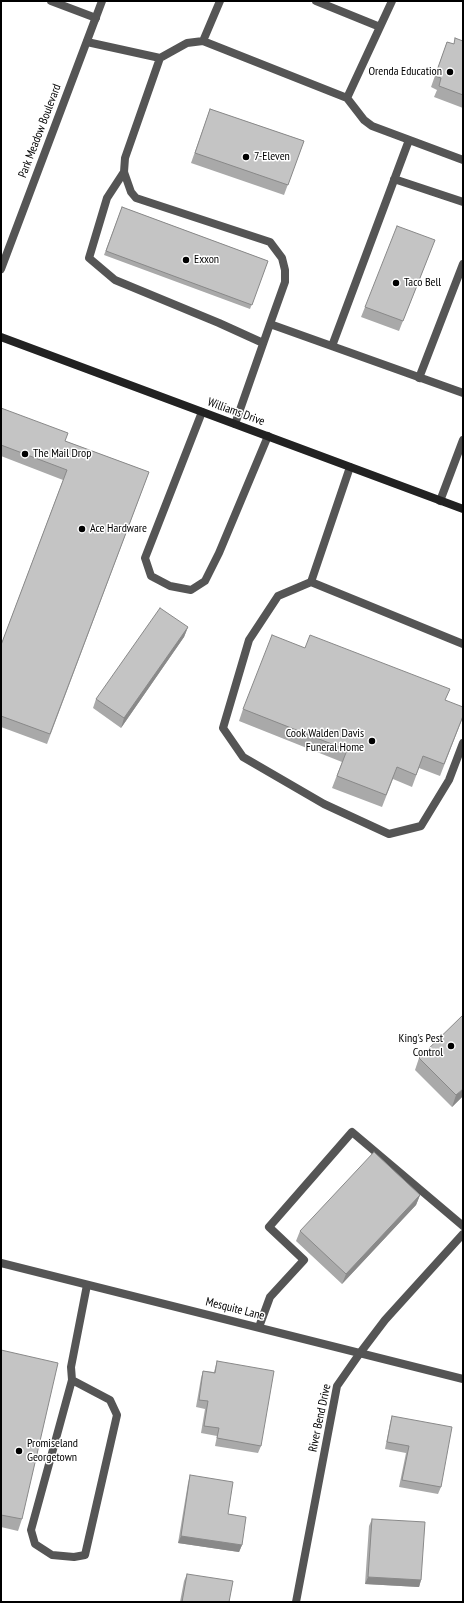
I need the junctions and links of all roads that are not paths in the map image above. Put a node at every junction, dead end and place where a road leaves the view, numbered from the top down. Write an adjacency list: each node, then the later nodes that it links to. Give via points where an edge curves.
1 (51, 1): 6 (street)
2 (102, 1): 6 (street, Park Meadow Boulevard)
3 (220, 1): 8 (street)
4 (316, 1): 7 (street)
5 (392, 1): 7 (street)
6 (96, 18): 9 (street, Park Meadow Boulevard)
7 (380, 26): 11 (street)
8 (203, 41): 10 (street, via 188,43); 11 (street)
9 (87, 42): 10 (street); 18 (street, Park Meadow Boulevard)
10 (160, 58): 14 (street, via 125,158)
11 (347, 98): 12 (street, via 364,120 379,129)
12 (409, 140): 13 (street); 15 (street)
13 (463, 160)
14 (124, 172): 19 (street, via 131,192 136,198 270,242 282,258 285,282); 21 (street, via 107,198 89,258 115,280 219,322)
15 (394, 179): 16 (street); 22 (street)
16 (463, 202)
17 (463, 264): 23 (street)
18 (1, 269)
19 (270, 324): 21 (street); 22 (street)
20 (1, 337): 25 (main road, Williams Drive)
21 (263, 343): 26 (street)
22 (332, 346): 23 (street)
23 (420, 378): 24 (street)
24 (463, 393)
25 (202, 412): 26 (main road, Williams Drive); 27 (street, via 145,558 151,576 170,586 191,590 205,581)
26 (235, 424): 27 (main road, Williams Drive)
27 (268, 436): 29 (main road, Williams Drive)
28 (463, 440): 30 (street)
29 (350, 467): 30 (main road, Williams Drive); 32 (street)
30 (440, 501): 31 (main road, Williams Drive)
31 (463, 509)
32 (311, 582): 33 (street); 34 (street, via 278,596 249,640 223,728 243,757 324,804 389,834 421,826 449,780)
33 (463, 644)
34 (463, 743)
35 (463, 1226): 39 (street, via 352,1132 269,1228 304,1260 270,1297)
36 (463, 1234): 40 (street, River Bend Drive, via 385,1320)
37 (1, 1263): 38 (street, Mesquite Lane)
38 (87, 1285): 39 (street, Mesquite Lane); 42 (street, via 71,1367)
39 (258, 1327): 40 (street, Mesquite Lane)
40 (360, 1353): 41 (street, Mesquite Lane); 43 (street, River Bend Drive, via 337,1386)
41 (463, 1379)
42 (72, 1380): 42 (street, via 110,1400 117,1415 85,1555 74,1557 52,1555 35,1544 32,1530)
43 (296, 1602)

